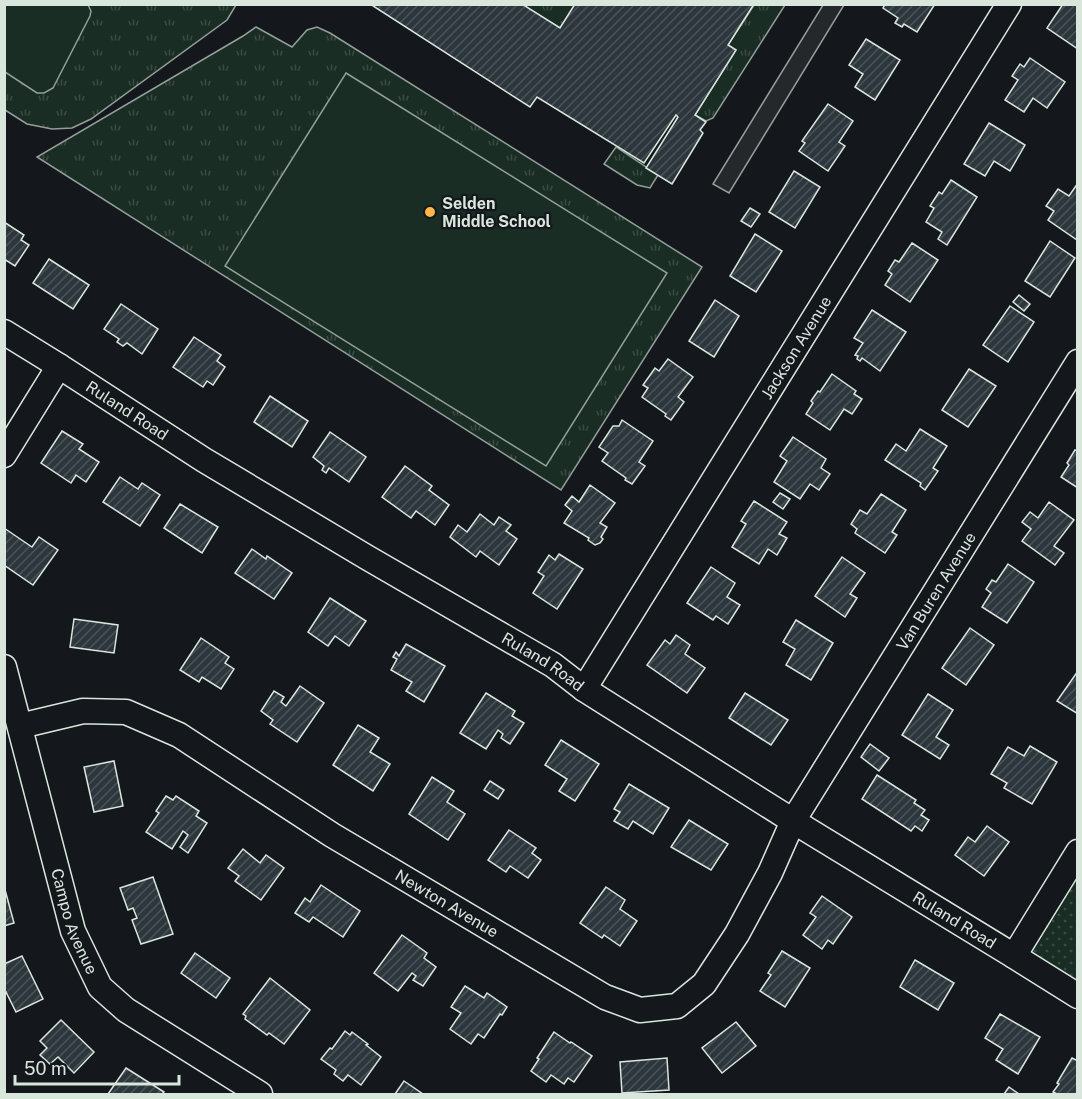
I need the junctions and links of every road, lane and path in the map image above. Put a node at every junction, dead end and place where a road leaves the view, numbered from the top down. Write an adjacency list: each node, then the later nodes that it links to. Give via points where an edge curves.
1 (1009, 4): 7 (street, Jackson Avenue)
2 (4, 332): 4 (street, Ruland Road)
3 (1077, 362): 9 (street, Van Buren Avenue)
4 (60, 366): 5 (street); 7 (street, Ruland Road, via 214,466 553,665)
5 (4, 455)
6 (4, 667): 8 (street, Campo Avenue)
7 (584, 689): 9 (street, Ruland Road)
8 (20, 726): 9 (street, Newton Avenue, via 83,711 126,712 179,735 342,842 604,997 640,1010 677,1006 704,984 737,934); 13 (street, Campo Avenue, via 73,931 100,987 126,1010)
9 (794, 821): 11 (street, Ruland Road)
10 (1077, 852): 11 (street)
11 (1014, 956): 12 (street, Ruland Road)
12 (1077, 996)
13 (260, 1095)

